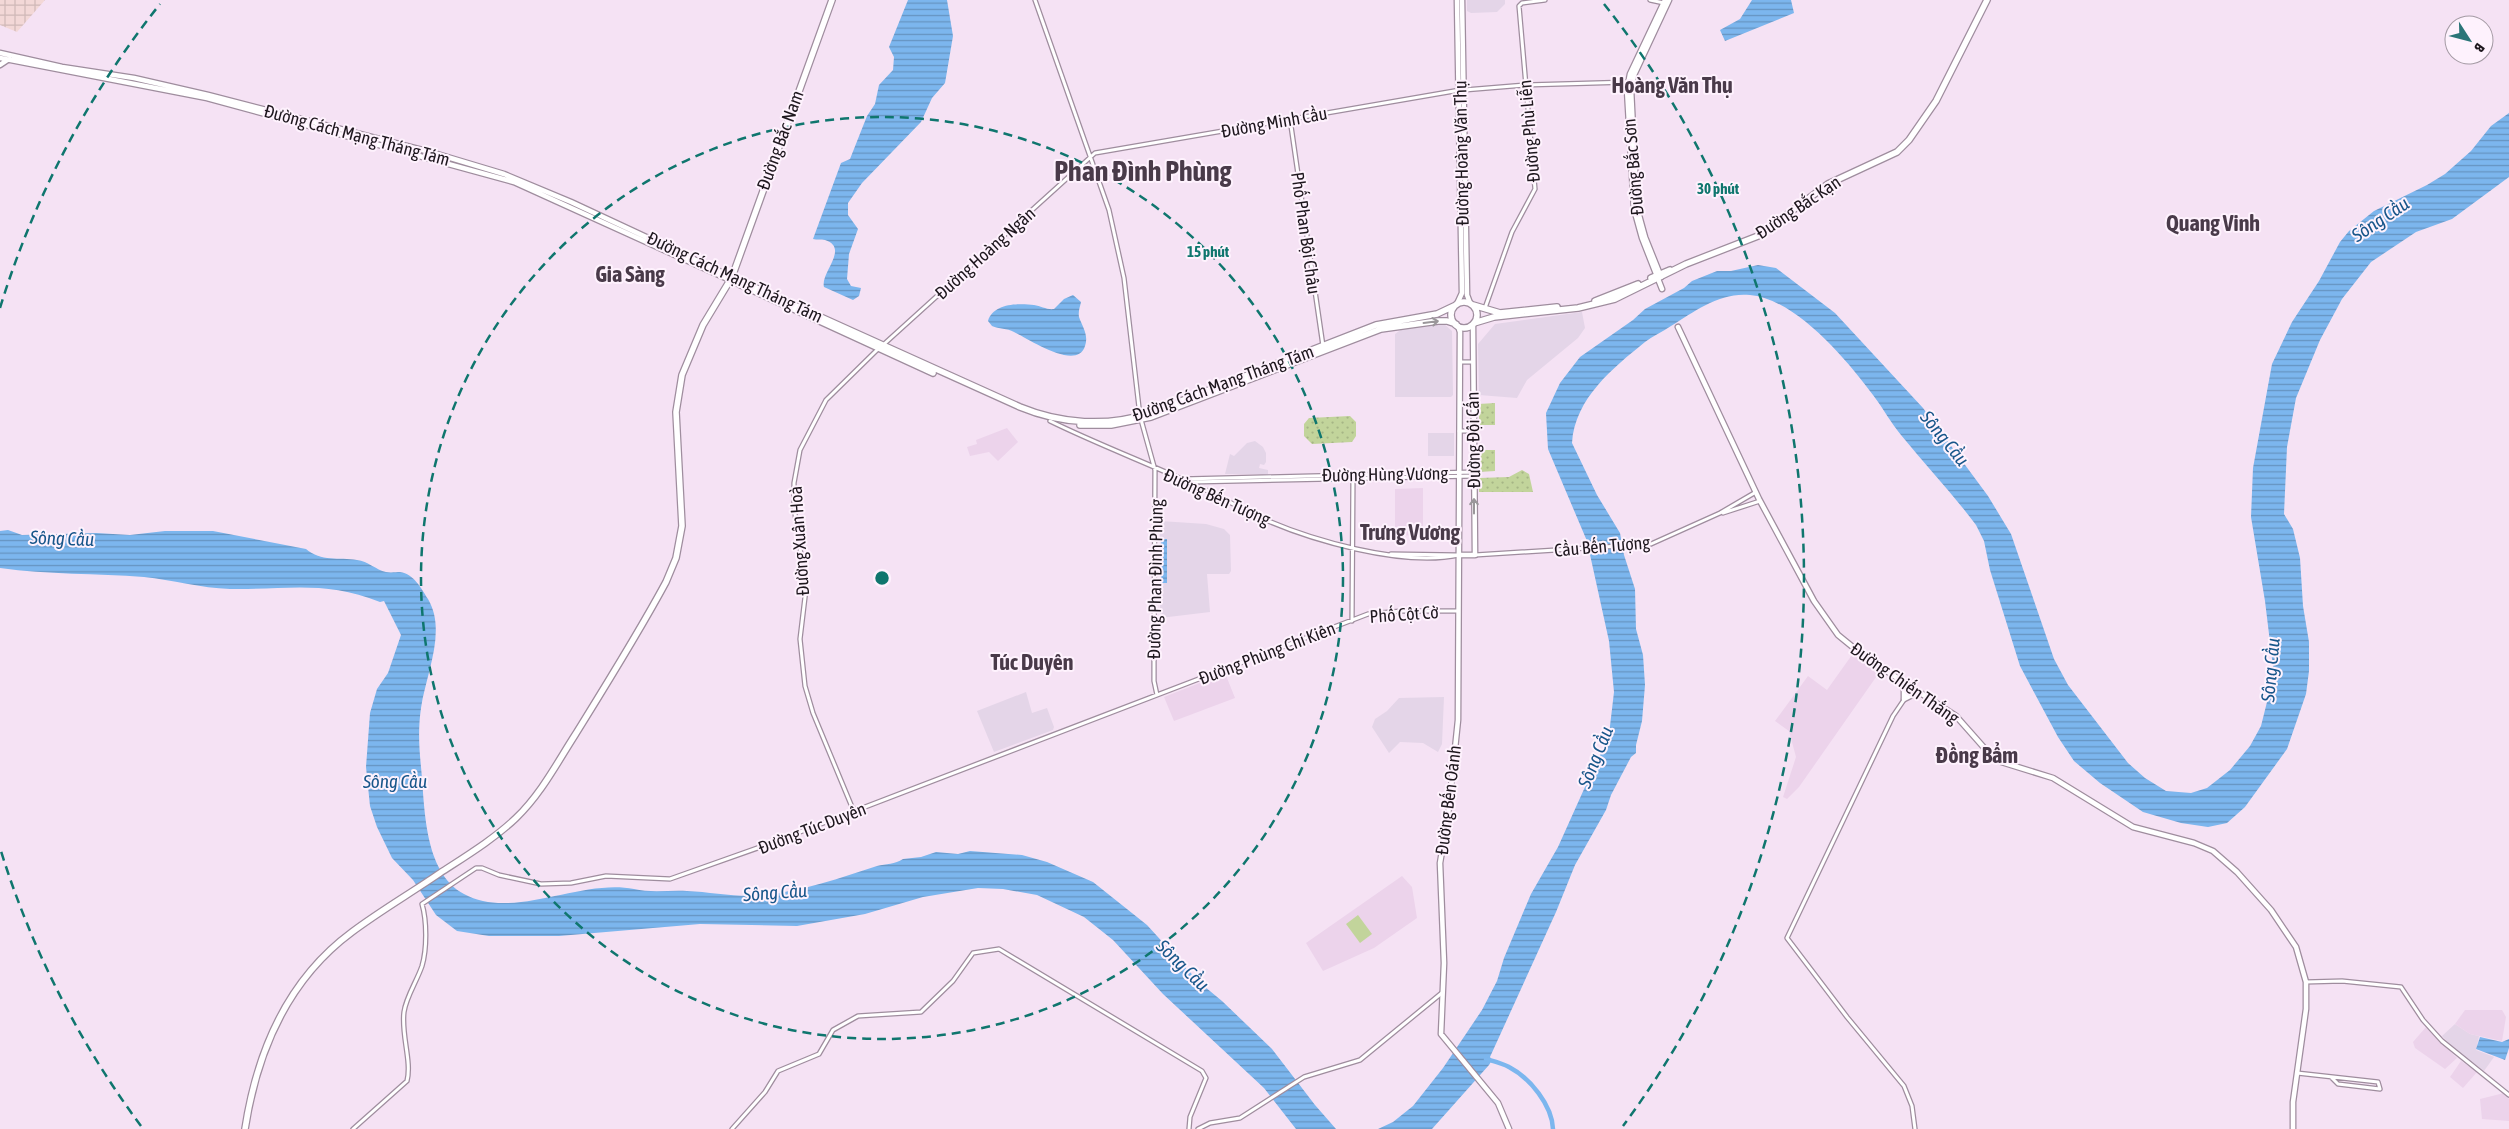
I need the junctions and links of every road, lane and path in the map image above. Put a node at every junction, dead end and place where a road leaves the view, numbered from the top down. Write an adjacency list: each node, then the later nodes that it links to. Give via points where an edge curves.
1 (832, 0): 20 (highway, Đường Bắc Nam)
2 (1035, 0): 18 (street, Đường Phan Đình Phùng)
3 (1457, 0): 9 (main road, Đường Hoàng Văn Thụ)
4 (1462, 0): 9 (main road, Đường Hoàng Văn Thụ)
5 (1544, 0): 15 (street, Đường Phù Liễn, via 1520,4)
6 (1650, 0): 8 (street)
7 (1987, 0): 21 (highway, Đường Bắc Kạn, via 1936,101 1898,152 1828,184 1758,236)
8 (1666, 2): 14 (main road, Đường Bắc Sơn)
9 (1460, 13): 16 (main road, Đường Hoàng Văn Thụ)
10 (0, 53): 12 (main road, Đường Cách Mạng Tháng Tám)
11 (0, 58): 12 (main road, Đường Cách Mạng Tháng Tám)
12 (9, 58): 13 (main road); 20 (main road, Đường Cách Mạng Tháng Tám, via 163,87 434,153 504,174)
13 (0, 65)
14 (1630, 82): 15 (street, Đường Minh Cầu); 21 (main road, Đường Bắc Sơn, via 1637,208)
15 (1525, 85): 16 (street, Đường Minh Cầu); 25 (street, Đường Phù Liễn, via 1534,189 1512,232)
16 (1462, 90): 17 (street, Đường Minh Cầu); 19 (main road, Đường Hoàng Văn Thụ)
17 (1290, 119): 18 (street, Đường Minh Cầu, via 1100,151); 30 (street, Phố Phan Bội Châu)
18 (1090, 156): 29 (street, Đường Hoàng Ngân); 33 (street, Đường Phan Đình Phùng, via 1109,210 1124,278)
19 (1464, 217): 23 (main road, Đường Hoàng Văn Thụ, via 1462,294); 24 (main road, Đường Hoàng Văn Thụ, via 1467,294)
20 (729, 278): 29 (highway, Đường Cách Mạng Tháng Tám); 66 (highway, Đường Bắc Nam, via 693,345 677,398 682,521 672,572 546,784 517,817 349,931 319,958 275,1018 250,1082)
21 (1659, 278): 22 (main road, Đường Bắc Sơn); 25 (highway, Đường Bắc Kạn, via 1588,302 1500,313); 26 (highway, Đường Bắc Kạn, via 1606,303 1494,317)
22 (1662, 288)
23 (1457, 304): 24 (highway); 27 (highway, via 1452,317); 30 (highway, Đường Cách Mạng Tháng Tám, via 1437,314 1376,325)
24 (1471, 304): 25 (highway, Đường Bắc Kạn); 26 (highway, via 1477,316)
25 (1485, 309)
26 (1473, 324): 27 (highway, via 1467,327); 32 (main road, Đường Đội Cấn)
27 (1457, 325): 31 (main road, Đường Đội Cấn, via 1460,332); 33 (highway, Đường Cách Mạng Tháng Tám, one-way to 27, via 1381,329 1438,321)
28 (1678, 327): 46 (main road, Đường Chiến Thắng)
29 (881, 346): 34 (highway, Đường Cách Mạng Tháng Tám, via 1029,415); 35 (highway, Đường Cách Mạng Tháng Tám, via 1030,411); 60 (street, Đường Xuân Hoà, via 826,400 800,450 794,483 794,507 806,589 800,639 805,686 852,807)
30 (1323, 346): 33 (highway, Đường Cách Mạng Tháng Tám)
31 (1459, 362): 32 (street); 36 (main road, Đường Đội Cấn)
32 (1472, 362): 37 (main road, Đường Đội Cấn)
33 (1140, 419): 35 (highway, Đường Cách Mạng Tháng Tám); 39 (street, Đường Phan Đình Phùng)
34 (1050, 420): 35 (highway, Đường Cách Mạng Tháng Tám); 38 (street, Đường Bến Tượng)
35 (1076, 423): 38 (street)
36 (1458, 431): 37 (street); 40 (main road, Đường Đội Cấn)
37 (1473, 431): 41 (main road, Đường Đội Cấn)
38 (1075, 433): 39 (street, Đường Bến Tượng)
39 (1155, 470): 43 (street, Đường Bến Tượng); 58 (street, Đường Phan Đình Phùng, via 1154,681)
40 (1458, 475): 41 (street, Đường Hùng Vương); 42 (street, Đường Hùng Vương); 51 (main road, Đường Đội Cấn)
41 (1474, 475): 52 (main road, Đường Đội Cấn, one-way to 41)
42 (1353, 476): 44 (street, Đường Hùng Vương); 49 (street, Đường Phùng Chí Kiên)
43 (1180, 479): 44 (street, Đường Hùng Vương); 45 (street, Đường Bến Tượng)
44 (1253, 479): 45 (street, Đường Hùng Vương)
45 (1188, 482): 49 (street, Đường Bến Tượng, via 1270,521 1311,537)
46 (1756, 492): 47 (main road, Đường Chiến Thắng); 48 (street)
47 (1760, 501): 48 (street); 55 (main road, Đường Chiến Thắng, via 1827,622 1848,644)
48 (1720, 513): 50 (street, Cầu Bến Tượng, via 1647,544)
49 (1352, 547): 51 (street, Đường Bến Tượng, via 1395,557); 54 (street, Đường Phùng Chí Kiên)
50 (1508, 554): 52 (street, Đường Bến Tượng)
51 (1458, 555): 52 (main road, Đường Bến Tượng); 53 (main road, Đường Bến Oánh)
52 (1474, 555)
53 (1457, 611): 54 (street, Phố Cột Cờ, via 1377,613); 62 (main road, Đường Bến Oánh, via 1458,720 1440,863)
54 (1352, 621): 58 (street, Đường Phùng Chí Kiên)
55 (1899, 679): 56 (main road, Đường Chiến Thắng); 59 (main road, via 1904,688)
56 (1912, 688): 57 (main road, Đường Chiến Thắng); 59 (street)
57 (1922, 694): 59 (main road); 61 (main road, Đường Chiến Thắng, via 1956,716 1995,760 2053,778 2133,828 2194,843 2220,855 2289,934)
58 (1157, 695): 60 (street, Đường Túc Duyên)
59 (1904, 699): 72 (street, via 1787,938 1904,1086 1912,1106)
60 (857, 810): 67 (street, Đường Túc Duyên, via 670,879 606,876 571,883 541,884 498,875 478,867 422,904 423,962 404,1011 406,1081)
61 (2306, 982): 63 (main road, Đường Chiến Thắng, via 2306,1008); 65 (street, via 2401,987 2442,1041)
62 (1444, 992): 70 (street, via 1354,1063 1299,1080 1236,1120 1210,1123); 71 (main road, Đường Bến Oánh, via 1441,1034 1502,1109)
63 (2296, 1073): 64 (street); 73 (main road, Đường Chiến Thắng)
64 (2331, 1077): 64 (street, via 2378,1082 2380,1089 2338,1084)
65 (2509, 1095)
66 (244, 1129)
67 (352, 1129)
68 (732, 1129): 69 (street, via 766,1092 778,1072 819,1054 833,1030 858,1016 921,1012 953,981 973,953 999,949 1202,1071 1206,1078 1190,1117)
69 (1189, 1129)
70 (1198, 1129)
71 (1509, 1129)
72 (1915, 1129)
73 (2293, 1129)

